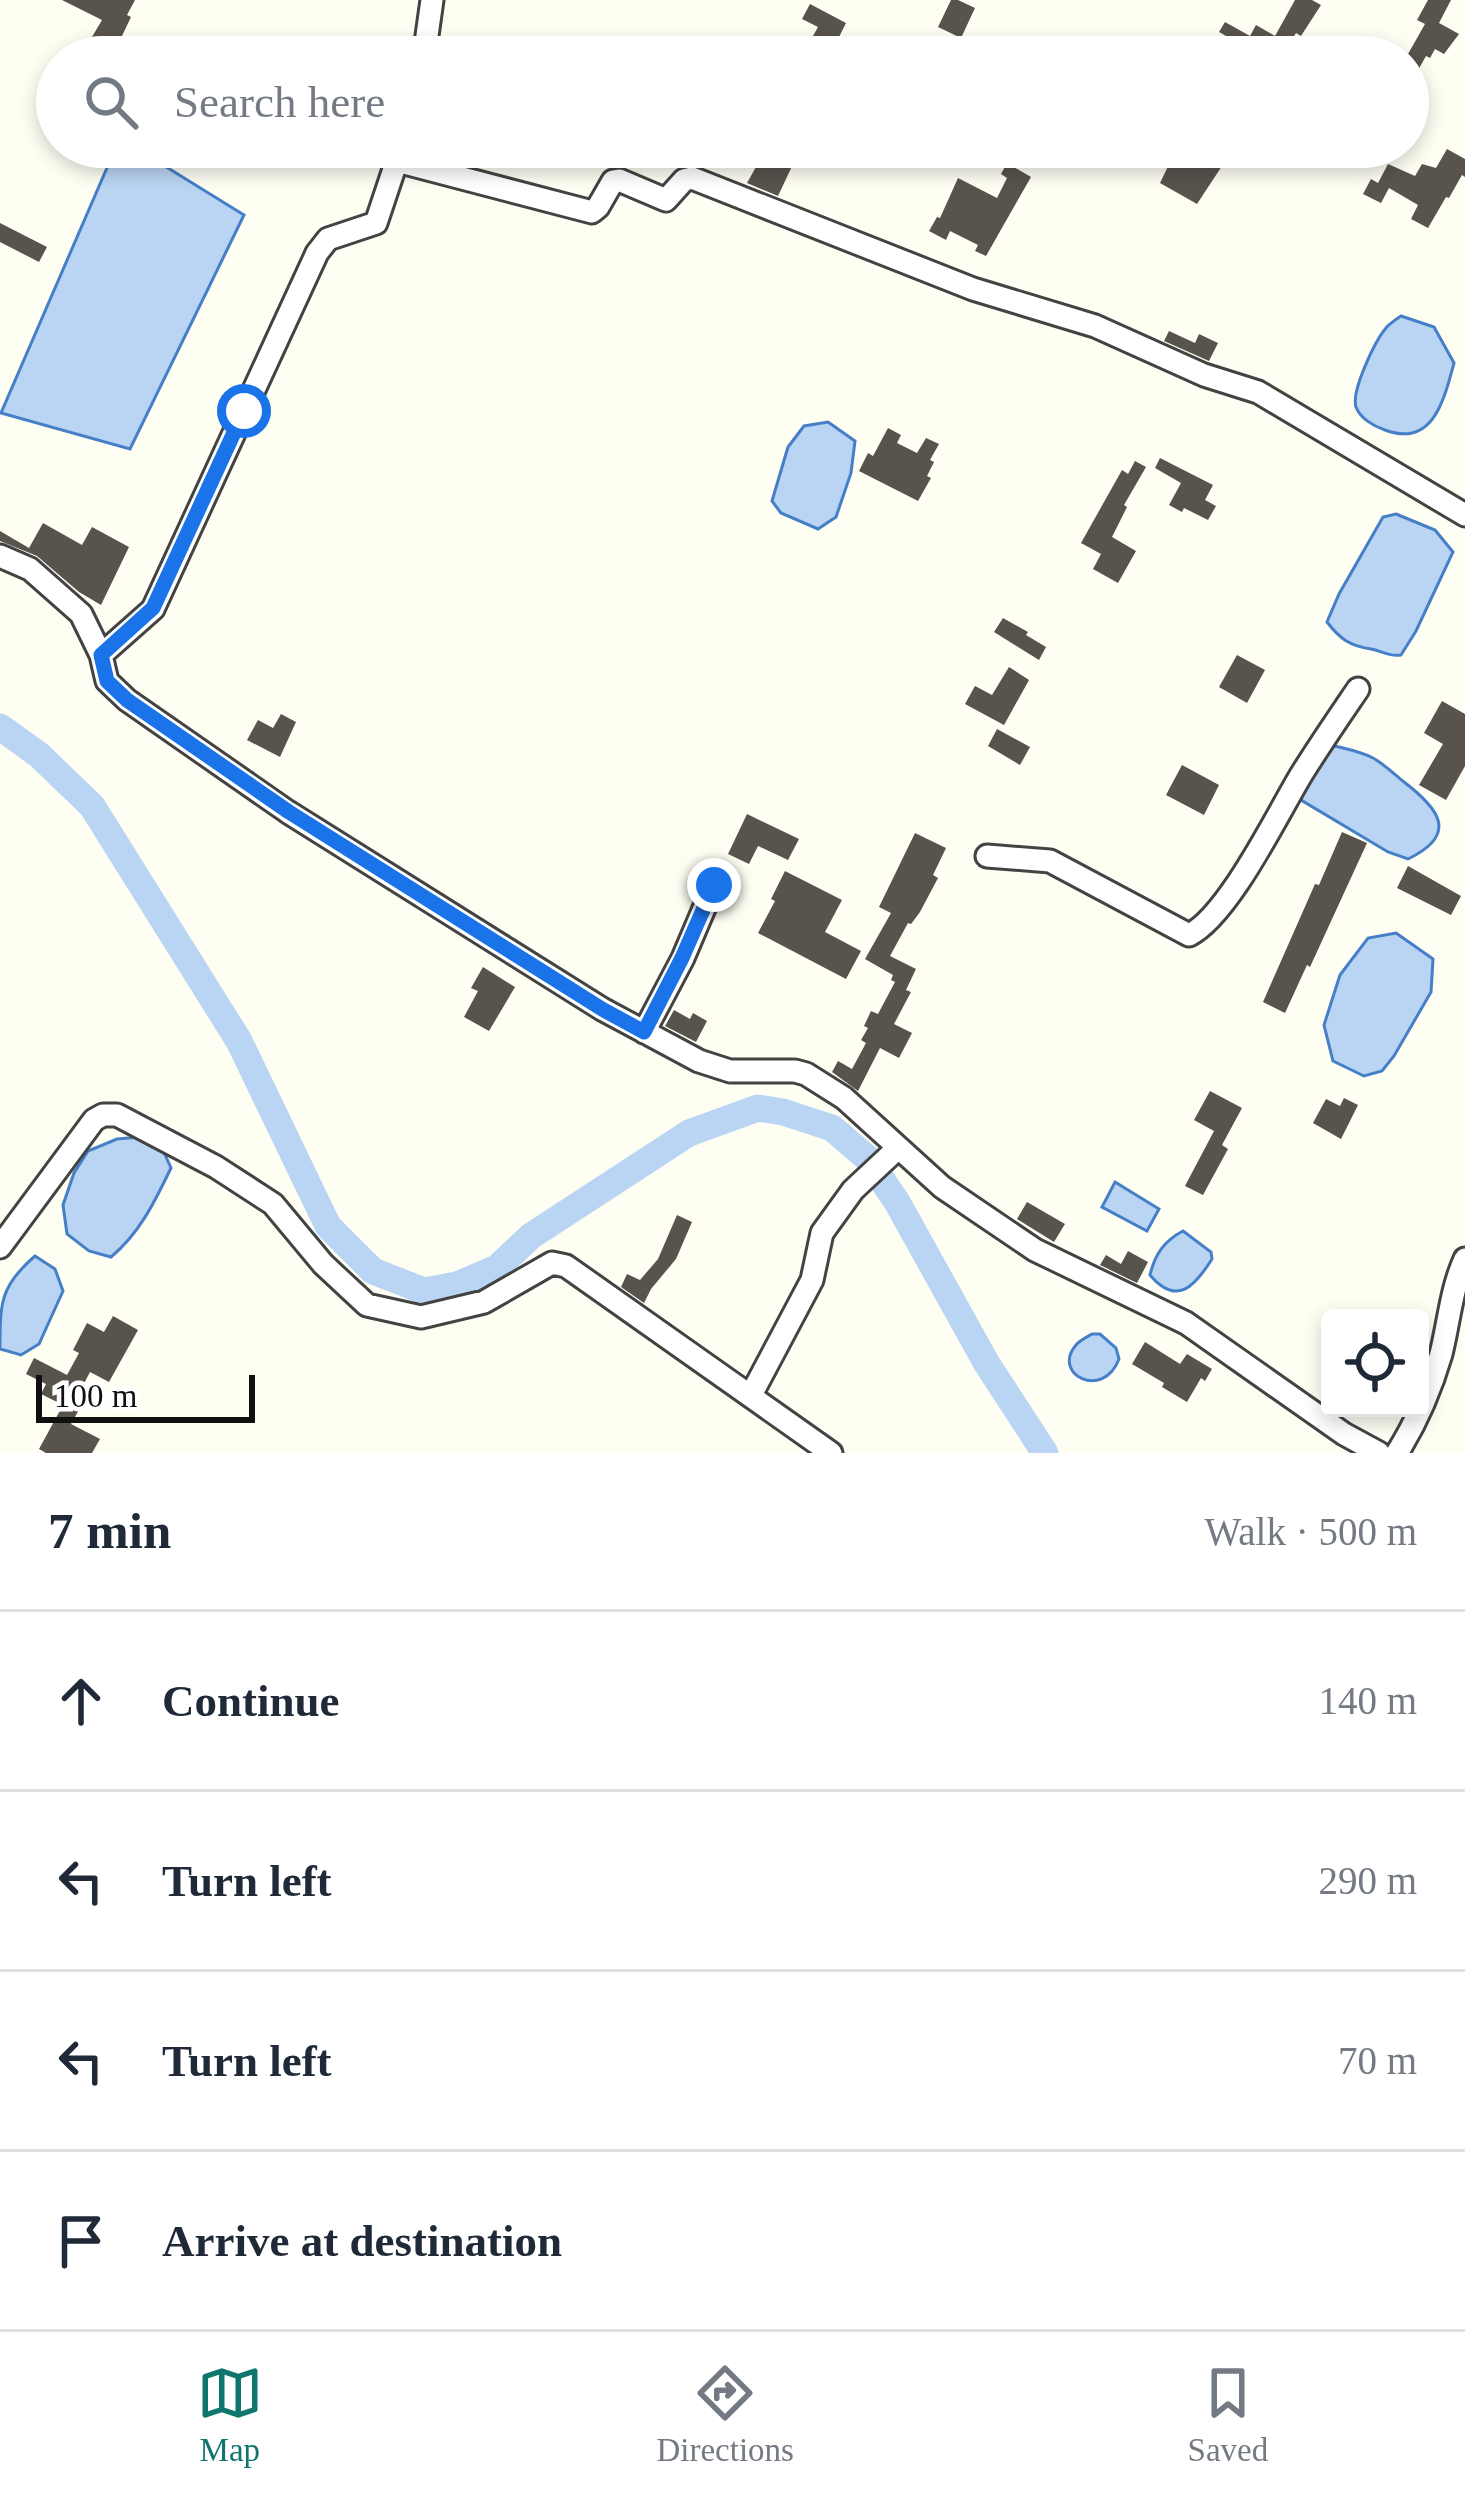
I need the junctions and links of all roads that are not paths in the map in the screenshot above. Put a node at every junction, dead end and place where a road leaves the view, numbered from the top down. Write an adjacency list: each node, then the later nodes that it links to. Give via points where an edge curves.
1 (432, 0): 2 (street)
2 (429, 36)
3 (394, 168): 7 (street, via 376,224 328,238 317,253 153,608)
4 (446, 168): 5 (street, via 592,212 613,181 666,200 692,178 1258,392)
5 (1465, 515)
6 (0, 556): 7 (street, via 30,569 81,614)
7 (101, 655): 11 (street, via 107,681 127,700 235,775)
8 (1358, 689): 9 (street, via 1201,929 1189,934 1050,861)
9 (988, 856)
10 (714, 885): 11 (street)
11 (644, 1032): 12 (street, via 730,1071 806,1074 844,1098)
12 (896, 1150): 15 (street, via 822,1233 812,1280); 17 (street, via 1035,1250 1186,1323)
13 (0, 1247): 15 (street, via 94,1120 117,1114 273,1204 367,1305 421,1317 484,1302 552,1263 566,1266)
14 (1465, 1259): 18 (street, via 1441,1354)
15 (751, 1395): 16 (street)
16 (831, 1453)
17 (1379, 1453)
18 (1397, 1453)

